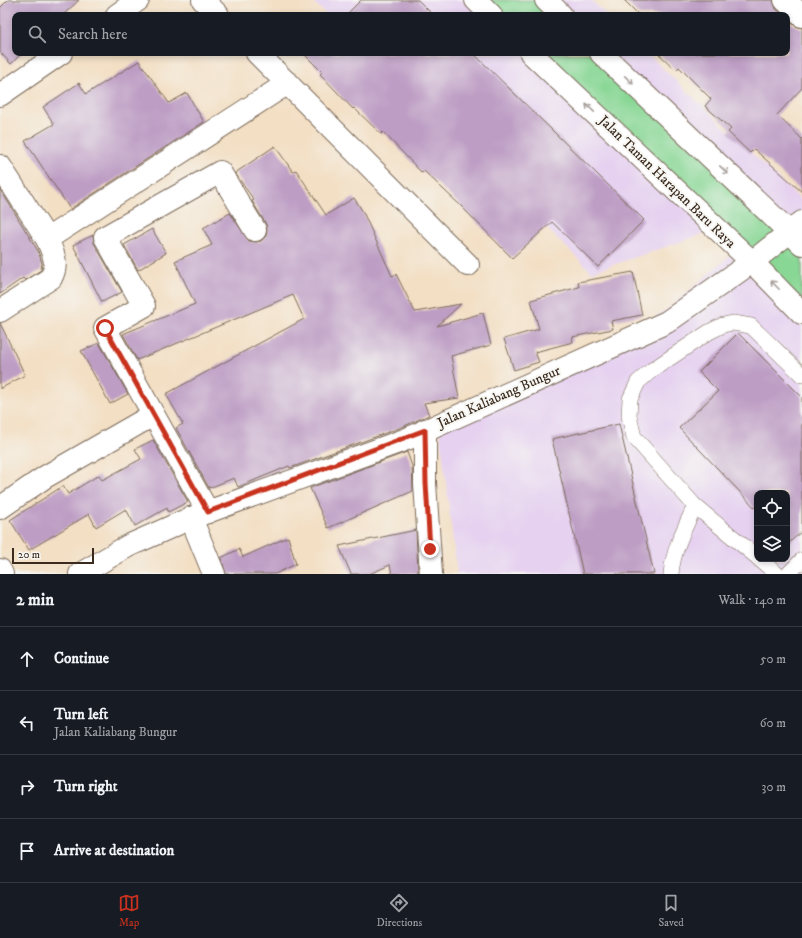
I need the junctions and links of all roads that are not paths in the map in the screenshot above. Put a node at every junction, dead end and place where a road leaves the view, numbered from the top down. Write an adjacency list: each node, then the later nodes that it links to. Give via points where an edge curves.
1 (138, 0): 6 (street)
2 (203, 0): 7 (street)
3 (476, 0): 8 (street)
4 (546, 0): 9 (street)
5 (785, 0): 10 (street)
6 (121, 12)
7 (215, 12)
8 (489, 12)
9 (558, 12)
10 (802, 16)
11 (57, 56): 16 (street)
12 (260, 56): 15 (street)
13 (535, 56): 21 (street, Jalan Taman Harapan Baru Raya, one-way to 13)
14 (604, 56): 19 (street, one-way to 19)
15 (288, 84): 20 (street); 22 (street)
16 (0, 95)
17 (0, 166): 20 (street)
18 (255, 230): 26 (street, via 220,172 105,237 144,306 105,328)
19 (798, 233): 21 (street, Jalan Kaliabang Bungur)
20 (47, 239): 23 (street, via 56,262 51,278)
21 (752, 262): 24 (street, Jalan Taman Harapan Baru Raya, one-way to 21); 27 (street, Jalan Kaliabang Bungur, via 667,322)
22 (468, 265)
23 (0, 311)
24 (802, 313)
25 (802, 375): 28 (lane, via 751,326 733,323 710,332 638,382 630,398 628,416 634,437)
26 (153, 415): 29 (street, via 45,477); 30 (street)
27 (425, 430): 30 (street, Jalan Kaliabang Bungur); 38 (street)
28 (695, 506): 31 (lane); 39 (lane, via 672,563)
29 (0, 508)
30 (199, 515): 36 (street, Jalan Kaliabang Bungur, via 128,546); 37 (street)
31 (754, 555)
32 (802, 560): 41 (lane)
33 (763, 562): 40 (lane)
34 (0, 570): 35 (street)
35 (2, 574)
36 (80, 574)
37 (214, 574)
38 (431, 574)
39 (671, 574)
40 (777, 574)
41 (788, 574)

